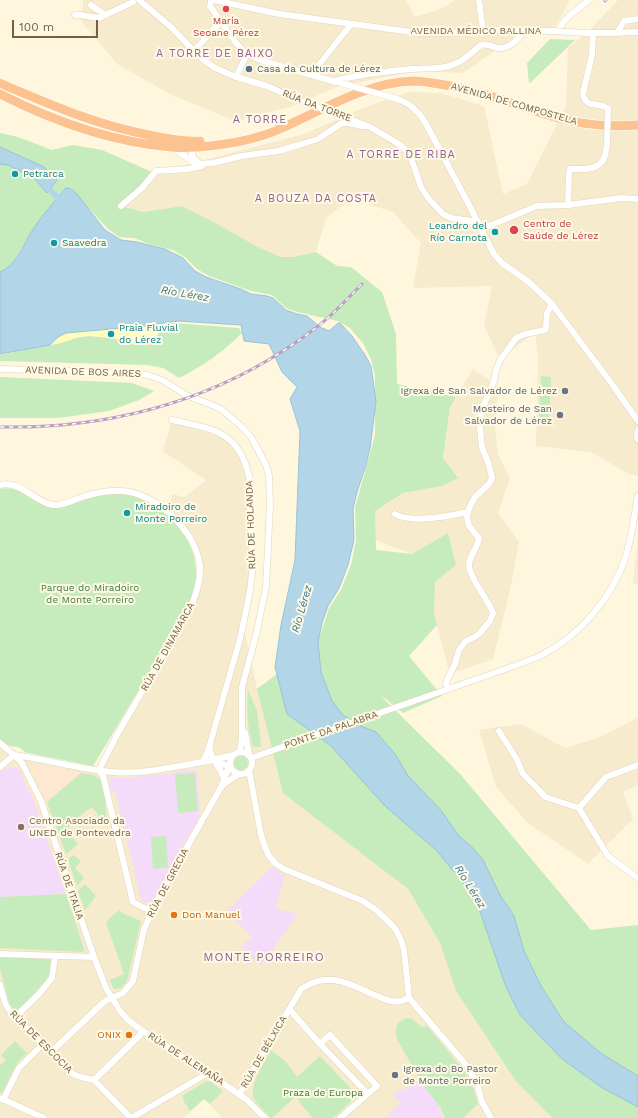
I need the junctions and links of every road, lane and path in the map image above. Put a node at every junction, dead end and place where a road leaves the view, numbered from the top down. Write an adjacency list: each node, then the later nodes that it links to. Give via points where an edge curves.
1 (217, 0): 9 (street, via 210,6); 10 (street, AVENIDA MÉDICO BALLINA, via 279,14)
2 (479, 0): 11 (street)
3 (589, 0): 13 (street)
4 (136, 1): 7 (street); 17 (street, RÚA DA TORRE, via 149,8)
5 (91, 4): 7 (street)
6 (75, 15): 7 (street, via 96,18)
7 (105, 15)
8 (638, 19): 16 (street, via 624,22)
9 (221, 21): 17 (street); 18 (street)
10 (352, 24): 11 (street, AVENIDA MÉDICO BALLINA, via 419,32); 19 (street)
11 (483, 31): 12 (street, AVENIDA MÉDICO BALLINA)
12 (523, 31): 13 (street, AVENIDA MÉDICO BALLINA); 21 (street, via 520,38 511,45 501,48 484,44 463,60 440,68 412,69)
13 (556, 31): 15 (street, AVENIDA MÉDICO BALLINA, bridge)
14 (638, 32): 16 (street, AVENIDA MÉDICO BALLINA)
15 (590, 33): 16 (street, AVENIDA MÉDICO BALLINA); 31 (street, bridge, via 592,55 583,93 588,103 605,106 608,109 607,144 604,160 596,166 584,169 570,168)
16 (617, 33)
17 (194, 51): 20 (street, RÚA DA TORRE, via 215,68)
18 (247, 54): 19 (street); 20 (street)
19 (311, 75): 21 (street)
20 (236, 77): 26 (street, RÚA DA TORRE, bridge, via 267,86)
21 (333, 81): 33 (street, bridge, via 400,100 422,116)
22 (0, 83): 24 (highway, AVENIDA DE COMPOSTELA, via 89,120 173,140 233,137)
23 (0, 94): 28 (highway, AVENIDA DE COMPOSTELA, via 87,130 129,142)
24 (301, 119): 25 (highway, AVENIDA DE COMPOSTELA, via 382,85 415,81 471,90 562,119 590,124); 27 (highway, AVENIDA DE COMPOSTELA, via 281,129 235,143)
25 (638, 125)
26 (366, 126): 29 (street, via 342,123 318,139 278,151); 33 (street, RÚA DA TORRE, via 404,148 411,159 421,187 443,214 451,218)
27 (193, 147): 28 (highway, AVENIDA DE COMPOSTELA); 29 (street, via 192,156 196,161)
28 (173, 148): 29 (street, via 194,163)
29 (205, 164): 32 (street, via 202,167 156,171 142,188)
30 (638, 199): 31 (street, via 617,198)
31 (568, 205): 34 (street, via 536,206)
32 (121, 206)
33 (478, 222): 34 (street)
34 (482, 229): 35 (street, via 497,259 530,283)
35 (552, 304): 38 (street); 43 (street, via 547,313 545,330 516,338 502,356 496,370 480,419 482,448 492,478 475,497)
36 (0, 369): 46 (street, AVENIDA DE BOS AIRES, via 148,375 162,380 188,396 222,409 251,437 266,465 270,505 266,587 242,687)
37 (172, 420): 49 (street, RÚA DE HOLANDA, via 223,434 239,451 249,476 251,585 240,639)
38 (638, 421)
39 (638, 430): 40 (street)
40 (638, 440)
41 (0, 484): 59 (street, RÚA DE DINAMARCA, via 20,487 53,505 98,492 132,492 160,505 179,521 198,554 199,580 191,607)
42 (638, 496): 45 (street, PONTE DA PALABRA, via 626,555 619,573 600,605 586,622 571,636 540,656)
43 (468, 512): 44 (street, via 421,519); 45 (street, via 469,526 479,538 469,568 494,614 480,633 466,641 459,650 447,680)
44 (395, 514)
45 (448, 689): 52 (street, PONTE DA PALABRA)
46 (242, 708): 50 (street, AVENIDA DE BOS AIRES, via 242,738); 52 (street, AVENIDA DE BOS AIRES)
47 (499, 731): 64 (street, via 516,758 522,774 545,797)
48 (0, 744): 51 (street)
49 (210, 744): 53 (street, via 212,751); 54 (street, RÚA DE HOLANDA); 55 (street, RÚA DE HOLANDA)
50 (236, 753): 52 (street, via 246,753); 53 (street); 57 (street, via 230,760)
51 (14, 755): 58 (street); 59 (street); 69 (street, RÚA DE ITALIA, via 22,763 41,801)
52 (250, 757): 60 (street, via 252,764)
53 (222, 758): 54 (street)
54 (214, 760): 55 (street); 57 (street); 62 (street, RÚA DE HOLANDA)
55 (203, 762): 59 (street, via 142,772)
56 (638, 765): 64 (street, via 606,777)
57 (230, 766): 61 (street, via 234,772); 62 (street, RÚA DE GRECIA)
58 (0, 767)
59 (99, 770): 66 (street, via 103,776 133,902)
60 (249, 770): 61 (street); 72 (street, via 261,835 270,856 284,869 363,901 389,922 396,930 404,950)
61 (240, 774): 63 (street, RÚA DE GRECIA)
62 (224, 779): 63 (street, RÚA DE GRECIA)
63 (221, 788): 66 (street, RÚA DE GRECIA)
64 (579, 808): 65 (street, via 608,856)
65 (638, 878)
66 (153, 911): 71 (street, RÚA DE GRECIA, via 144,929 133,981 123,993)
67 (0, 954): 68 (street)
68 (55, 956): 69 (street); 74 (street, via 52,978)
69 (94, 957): 71 (street, RÚA DE ITALIA)
70 (0, 985): 74 (street, RÚA DE ESCOCIA, via 5,1003)
71 (111, 998): 75 (street, RÚA DE ALEMAÑA, via 128,1020); 78 (street, RÚA DE GRECIA)
72 (409, 998): 73 (street, RÚA DE BÉLXICA, via 389,1001 340,980 328,979 301,989); 88 (street, via 467,1066)
73 (289, 1009): 77 (street, RÚA DE BÉLXICA); 82 (street, RÚA DE BÉLXICA)
74 (15, 1017): 76 (street, RÚA DE ESCOCIA)
75 (142, 1030): 79 (street, RÚA DE ALEMAÑA); 80 (street, via 140,1035)
76 (43, 1044): 78 (street, RÚA DE ESCOCIA); 83 (street, via 19,1068)
77 (320, 1044): 81 (street, RÚA DE BÉLXICA); 81 (street, via 330,1035 377,1086)
78 (51, 1052): 80 (street, RÚA DE ESCOCIA, via 70,1072)
79 (208, 1073): 82 (street, RÚA DE ALEMAÑA); 85 (street)
80 (94, 1080): 85 (street)
81 (368, 1094): 87 (street)
82 (239, 1095): 86 (street, RÚA DE ALEMAÑA)
83 (1, 1100): 84 (street)
84 (44, 1118)
85 (131, 1118)
86 (265, 1118)
87 (340, 1118)
88 (491, 1118)

